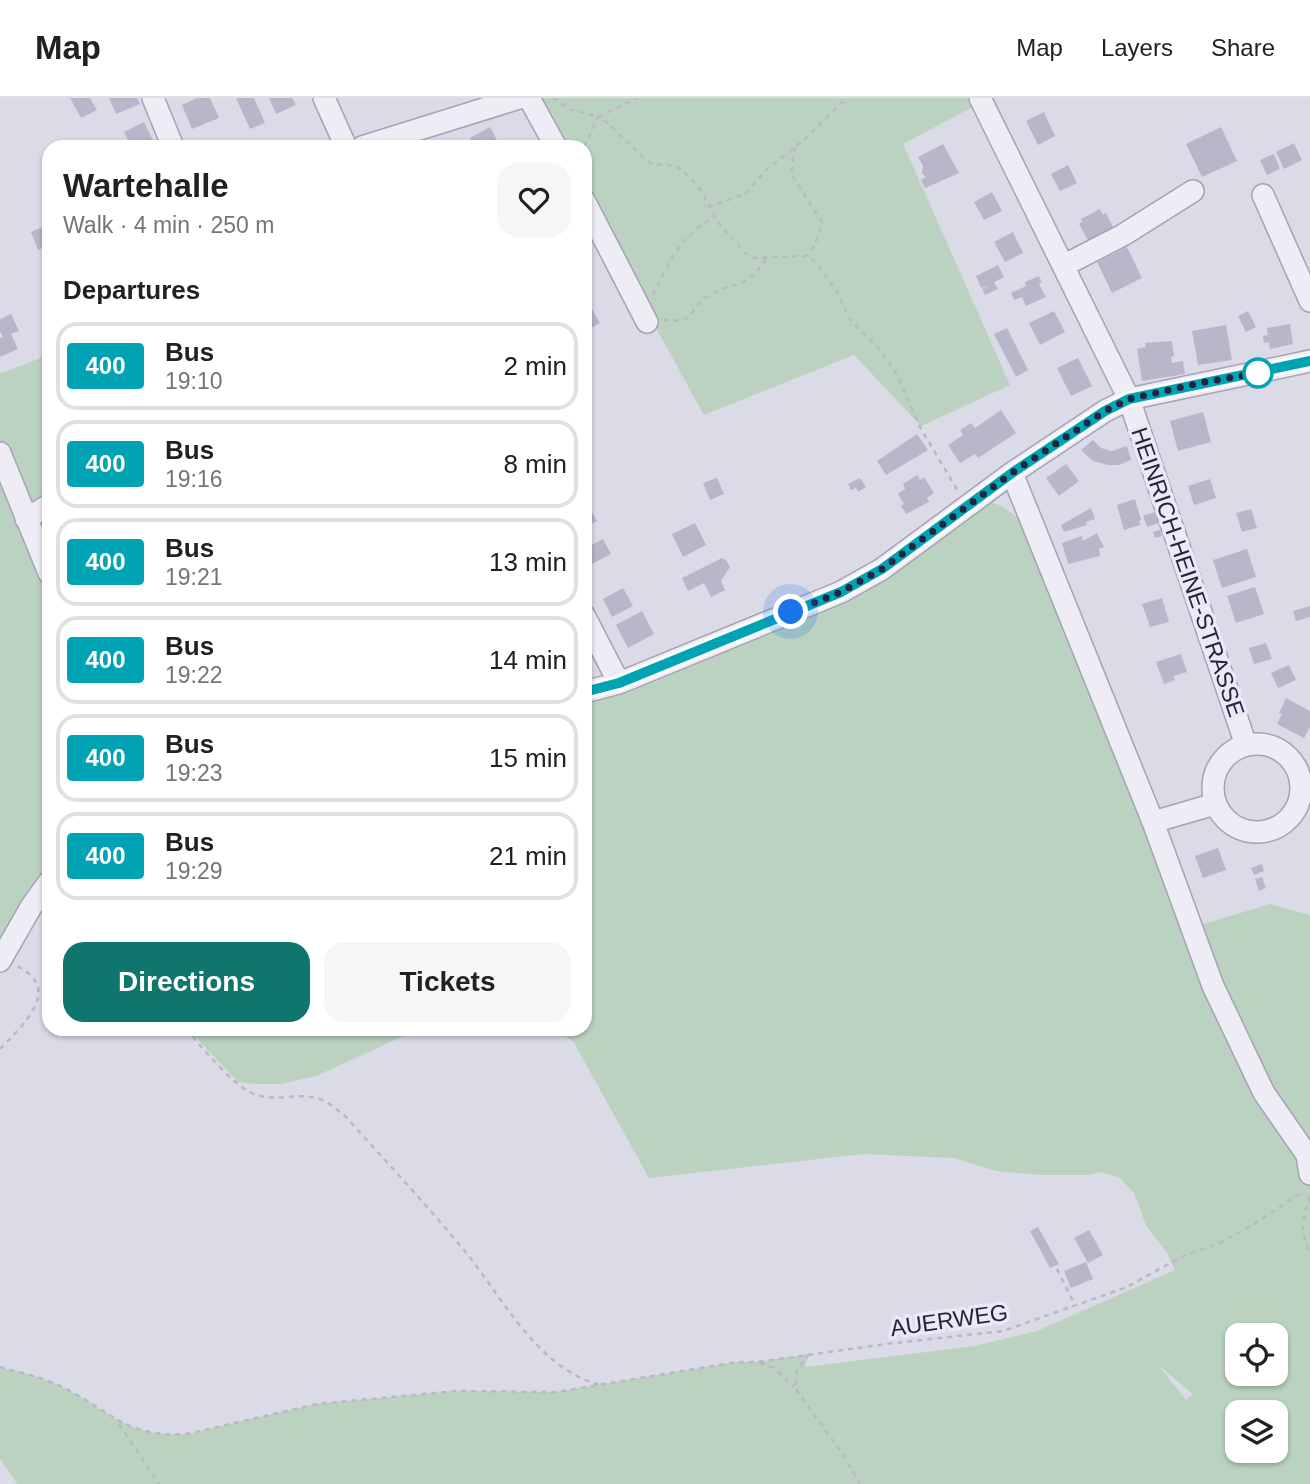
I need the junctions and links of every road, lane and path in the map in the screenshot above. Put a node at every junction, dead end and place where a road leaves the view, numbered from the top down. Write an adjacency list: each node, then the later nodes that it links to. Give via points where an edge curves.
1 (153, 98): 10 (street)
2 (324, 98): 11 (street)
3 (519, 98): 12 (street)
4 (529, 98): 13 (street)
5 (553, 98): 9 (path, via 569,109)
6 (636, 98): 9 (path)
7 (846, 98): 15 (path)
8 (980, 98): 23 (street, HEINRICH-HEINE-STRASSE)
9 (598, 117): 14 (path); 18 (path, via 643,158 676,166 691,178)
10 (170, 140)
11 (343, 140)
12 (384, 140)
13 (552, 140)
14 (587, 140)
15 (795, 146): 18 (path, via 745,194); 21 (path, via 792,174 822,222)
16 (1193, 191): 23 (street)
17 (1263, 195): 24 (street)
18 (708, 207): 20 (path)
19 (592, 215): 25 (street)
20 (715, 217): 22 (path, via 745,253); 25 (path, via 673,253)
21 (807, 256): 22 (path); 30 (path, via 825,272 849,318 895,371 921,429)
22 (766, 259): 25 (path, via 751,278 705,298 684,320)
23 (1063, 266): 27 (street, HEINRICH-HEINE-STRASSE)
24 (1310, 301)
25 (643, 314)
26 (1310, 361): 27 (street)
27 (1129, 399): 29 (street); 37 (street, HEINRICH-HEINE-STRASSE)
28 (0, 453): 32 (street)
29 (1012, 473): 30 (street); 40 (street)
30 (967, 506): 35 (street, via 882,569 841,592)
31 (42, 509): 32 (street)
32 (26, 519): 33 (street)
33 (42, 557)
34 (592, 631): 35 (street)
35 (619, 683): 36 (street)
36 (592, 690)
37 (1246, 745): 38 (street, via 1279,749); 39 (street, via 1232,751 1214,774)
38 (1305, 774): 39 (street, via 1298,806 1278,828 1248,832 1234,827)
39 (1215, 804): 40 (street)
40 (1153, 822): 45 (street, via 1213,986 1264,1093 1307,1156)
41 (42, 892): 42 (street)
42 (0, 959): 44 (path, via 27,971 38,986 38,1001 30,1017)
43 (193, 1036): 54 (path, via 251,1093 323,1100 345,1116 462,1247 533,1340 562,1368 582,1380)
44 (0, 1049)
45 (1310, 1174)
46 (1310, 1187): 50 (path, AUERWEG, via 1222,1242)
47 (1310, 1196): 48 (path, via 1302,1222)
48 (1310, 1252)
49 (1057, 1269): 50 (path)
50 (1073, 1307): 51 (path, AUERWEG, via 1003,1331)
51 (809, 1354): 52 (path, AUERWEG); 55 (path, via 797,1370)
52 (757, 1363): 54 (path, AUERWEG, via 737,1362); 55 (path, via 774,1368)
53 (0, 1367): 56 (path, via 62,1386)
54 (604, 1385): 56 (path, AUERWEG, via 556,1392 456,1391 317,1404 177,1434 150,1432)
55 (795, 1388): 58 (path)
56 (117, 1421): 57 (path)
57 (159, 1484)
58 (860, 1484)

